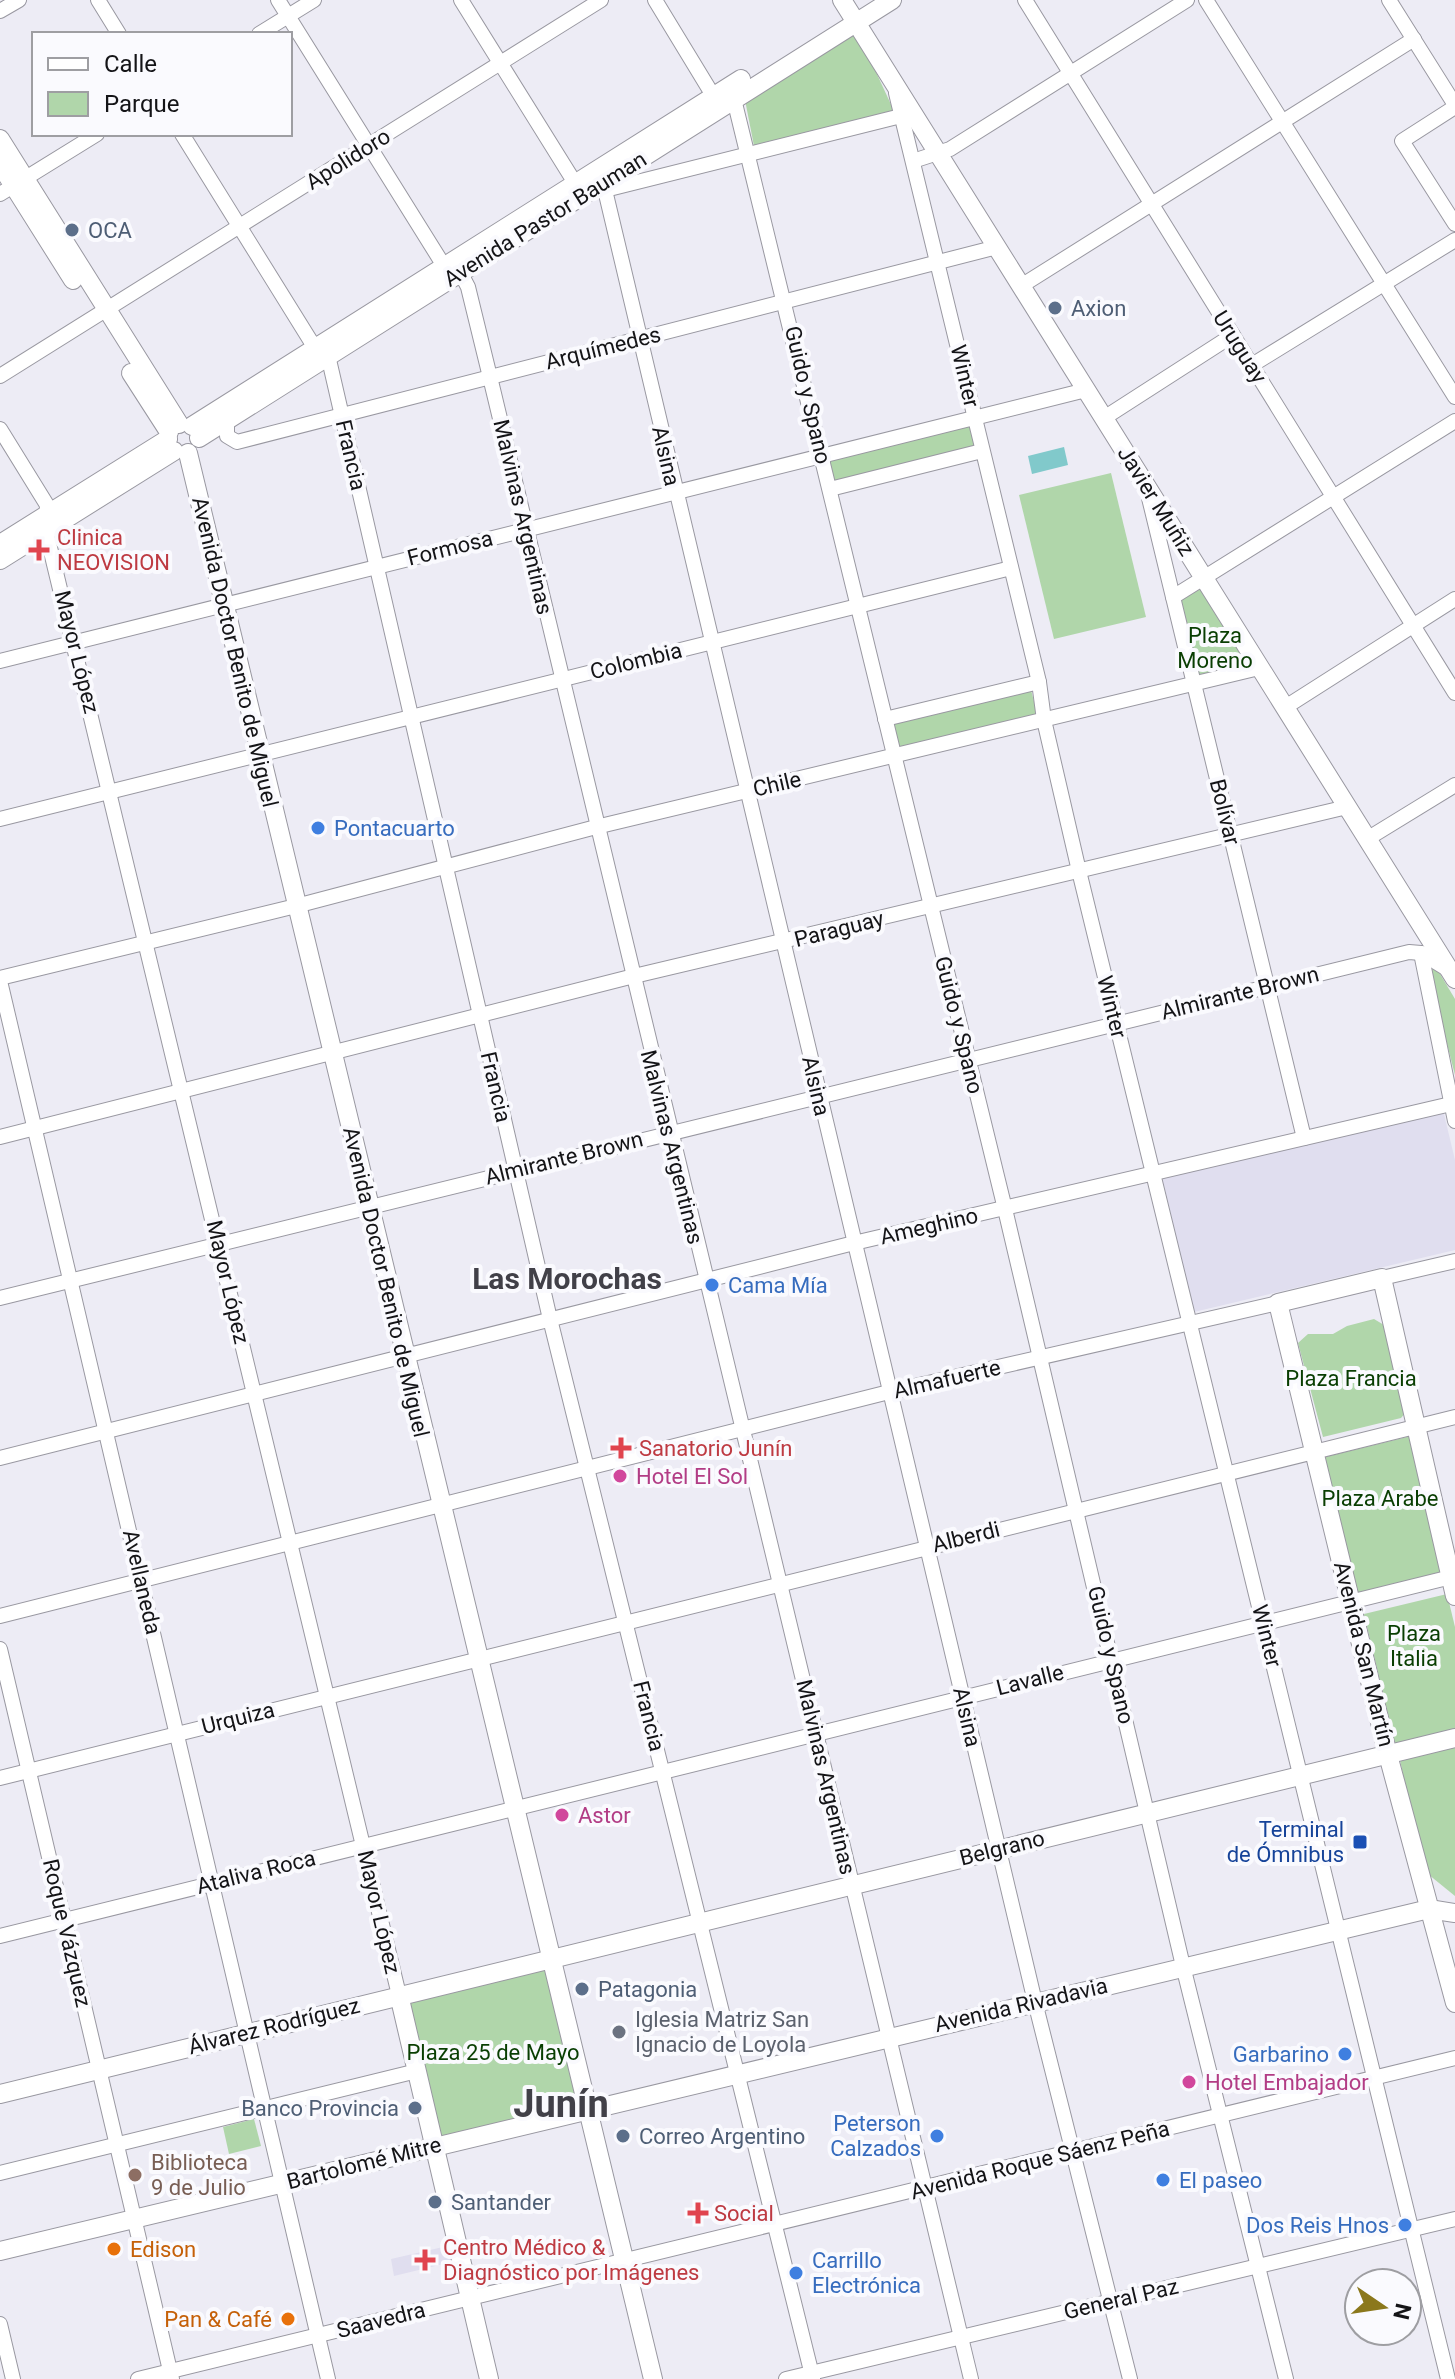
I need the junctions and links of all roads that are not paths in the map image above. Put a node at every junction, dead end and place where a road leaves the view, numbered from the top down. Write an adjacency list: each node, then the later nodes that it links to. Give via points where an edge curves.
1 (19, 0): 14 (street)
2 (98, 0): 17 (street)
3 (278, 0): 16 (street, Malvinas Argentinas)
4 (314, 0): 16 (street)
5 (461, 0): 20 (street)
6 (601, 0): 20 (street, Apolidoro)
7 (655, 0): 22 (street, Guido y Spano)
8 (870, 0): 15 (main road, Avenida Pastor Bauman)
9 (892, 0): 15 (main road, Avenida Pastor Bauman)
10 (1187, 0): 21 (street)
11 (1206, 0): 25 (street)
12 (1389, 0): 19 (street)
13 (1030, 2): 21 (street, Uruguay)
14 (0, 11)
15 (849, 12): 22 (main road, Avenida Pastor Bauman); 24 (main road, Javier Muñiz)
16 (288, 16): 18 (street); 29 (street, Malvinas Argentinas)
17 (118, 32)
18 (262, 32)
19 (1414, 39): 23 (street); 25 (street)
20 (501, 63): 29 (street, Apolidoro); 36 (street)
21 (1069, 74): 31 (street); 37 (street, Uruguay)
22 (725, 97): 30 (street, Guido y Spano); 34 (main road, Avenida Pastor Bauman)
23 (1455, 106): 38 (street, via 1402,141)
24 (907, 114): 30 (street); 31 (main road, Javier Muñiz); 32 (street, Winter)
25 (1281, 122): 37 (street); 44 (street)
26 (94, 136): 35 (street)
27 (183, 136): 39 (street, Francia)
28 (0, 139): 35 (main road, Avenida Doctor Benito de Miguel)
29 (368, 147): 39 (street, Apolidoro); 43 (street, Malvinas Argentinas)
30 (750, 152): 34 (street); 46 (street, Guido y Spano)
31 (938, 154): 32 (street); 41 (main road, Javier Muñiz)
32 (913, 161): 42 (street, Winter)
33 (0, 164): 35 (main road, Avenida Doctor Benito de Miguel)
34 (601, 182): 36 (main road, Avenida Pastor Bauman); 49 (street, Alsina)
35 (13, 186): 47 (main road, Avenida Doctor Benito de Miguel)
36 (579, 190): 43 (main road, Avenida Pastor Bauman)
37 (1152, 204): 45 (street); 48 (street, Uruguay)
38 (1455, 224)
39 (239, 226): 47 (street, Apolidoro); 50 (street, Francia)
40 (1455, 240): 44 (street)
41 (997, 247): 42 (street, Arquímedes); 45 (main road, Javier Muñiz)
42 (938, 262): 46 (street, Arquímedes); 57 (street, Winter)
43 (453, 269): 50 (main road, Avenida Pastor Bauman); 53 (street, Malvinas Argentinas)
44 (1383, 284): 51 (street); 55 (street)
45 (1021, 286): 54 (main road, Javier Muñiz)
46 (785, 301): 49 (street, Arquímedes); 64 (street, Guido y Spano)
47 (101, 315): 52 (street, Apolidoro); 62 (main road, Avenida Doctor Benito de Miguel)
48 (1233, 335): 51 (street, Uruguay); 58 (street)
49 (638, 339): 53 (street, Arquímedes); 67 (street, Alsina)
50 (321, 352): 56 (street, Francia); 59 (main road, Avenida Pastor Bauman); 62 (main road, Avenida Pastor Bauman)
51 (1252, 365): 68 (street, Uruguay)
52 (0, 376)
53 (490, 377): 56 (street, Arquímedes); 70 (street, Malvinas Argentinas)
54 (1086, 390): 57 (street, Formosa); 58 (main road, Javier Muñiz)
55 (1455, 397)
56 (342, 415): 59 (street, Arquímedes, via 237,442 227,436); 73 (street, Francia)
57 (974, 417): 63 (street, Winter); 64 (street, Formosa)
58 (1104, 418): 65 (main road, Javier Muñiz)
59 (227, 420): 62 (main road, Avenida Pastor Bauman)
60 (1455, 421): 68 (street)
61 (0, 429): 69 (street, Mayor López, via 47,505)
62 (181, 438): 69 (main road); 78 (main road, Avenida Doctor Benito de Miguel)
63 (982, 451): 66 (street); 74 (street, Winter)
64 (822, 455): 66 (street, Guido y Spano); 67 (street, Formosa)
65 (1146, 486): 75 (main road, Javier Muñiz); 76 (street, Bolívar)
66 (830, 489): 79 (street, Guido y Spano)
67 (675, 492): 70 (street, Formosa); 82 (street, Alsina)
68 (1334, 498): 75 (street); 80 (street, Uruguay)
69 (48, 522): 71 (main road); 72 (main road); 81 (street, Mayor López)
70 (526, 529): 73 (street, Formosa); 85 (street, Malvinas Argentinas)
71 (0, 544)
72 (0, 560)
73 (377, 567): 78 (street, Formosa); 90 (street, Francia)
74 (1011, 568): 79 (street, Colombia); 86 (street, Winter)
75 (1204, 578): 76 (street); 84 (main road, Javier Muñiz)
76 (1173, 597): 87 (street, Bolívar)
77 (1455, 599): 80 (street)
78 (224, 605): 81 (street, Formosa); 93 (main road, Avenida Doctor Benito de Miguel)
79 (858, 606): 82 (street, Colombia); 91 (street, Guido y Spano)
80 (1413, 626): 88 (street, Uruguay); 89 (street)
81 (75, 642): 83 (street, Formosa); 97 (street, Mayor López)
82 (711, 643): 85 (street, Colombia); 96 (street, Alsina)
83 (0, 661)
84 (1259, 668): 87 (street, Chile); 89 (main road, Javier Muñiz)
85 (561, 680): 90 (street, Colombia); 100 (street, Malvinas Argentinas)
86 (1039, 682): 91 (street); 92 (street, Winter)
87 (1194, 683): 92 (street, Chile); 101 (street, Bolívar)
88 (1455, 693)
89 (1284, 708): 98 (main road, Javier Muñiz)
90 (411, 717): 93 (street, Colombia); 103 (street, Francia)
91 (885, 719): 94 (street, Guido y Spano)
92 (1044, 720): 94 (street, Chile); 104 (street, Winter)
93 (260, 754): 97 (street, Colombia); 105 (main road, Avenida Doctor Benito de Miguel)
94 (894, 756): 96 (street, Chile); 106 (street, Guido y Spano)
95 (1455, 785): 102 (street)
96 (746, 791): 100 (street, Chile); 108 (street, Alsina)
97 (111, 792): 99 (street, Colombia); 107 (street, Mayor López)
98 (1347, 807): 101 (street, Paraguay); 102 (main road, Javier Muñiz)
99 (0, 819)
100 (596, 827): 103 (street, Chile); 111 (street, Malvinas Argentinas)
101 (1231, 835): 104 (street, Paraguay); 113 (street, Bolívar)
102 (1367, 839): 110 (main road, Javier Muñiz)
103 (446, 867): 105 (street, Chile); 114 (street, Francia)
104 (1079, 871): 106 (street, Paraguay); 115 (street, Winter)
105 (296, 906): 107 (street, Chile); 116 (main road, Avenida Doctor Benito de Miguel)
106 (930, 907): 108 (street, Paraguay); 117 (street, Guido y Spano)
107 (147, 943): 112 (street, Chile); 118 (street, Mayor López)
108 (782, 943): 111 (street, Paraguay); 119 (street, Alsina)
109 (1421, 953): 110 (street); 113 (street, Almirante Brown); 120 (street)
110 (1453, 972)
111 (630, 977): 114 (street, Paraguay); 123 (street, Malvinas Argentinas)
112 (0, 980): 122 (street, Avellaneda)
113 (1268, 987): 115 (street, Almirante Brown); 125 (street, Bolívar)
114 (480, 1016): 116 (street, Paraguay); 126 (street, Francia)
115 (1116, 1023): 117 (street, Almirante Brown); 127 (street, Winter)
116 (332, 1055): 118 (street, Paraguay); 128 (main road, Avenida Doctor Benito de Miguel)
117 (968, 1059): 119 (street, Almirante Brown); 129 (street, Guido y Spano)
118 (183, 1092): 122 (street, Paraguay); 130 (street, Mayor López)
119 (818, 1096): 123 (street, Almirante Brown); 131 (street, Alsina)
120 (1453, 1103): 121 (street); 125 (street, Ameghino)
121 (1455, 1121)
122 (35, 1129): 124 (street, Paraguay); 134 (street, Avellaneda)
123 (669, 1132): 126 (street, Almirante Brown); 135 (street, Malvinas Argentinas)
124 (0, 1137)
125 (1304, 1138): 127 (street, Ameghino)
126 (515, 1170): 128 (street, Almirante Brown); 138 (street, Francia)
127 (1153, 1174): 129 (street, Ameghino); 139 (street, Winter)
128 (368, 1206): 130 (street, Almirante Brown); 141 (main road, Avenida Doctor Benito de Miguel)
129 (1005, 1209): 131 (street, Ameghino); 140 (street, Guido y Spano)
130 (219, 1243): 134 (street, Almirante Brown); 143 (street, Mayor López)
131 (854, 1243): 135 (street, Ameghino); 142 (street, Alsina)
132 (1455, 1261): 133 (street, Almafuerte)
133 (1382, 1278): 137 (main road, Almafuerte); 145 (main road)
134 (71, 1280): 136 (street, Almirante Brown); 147 (street, Avellaneda)
135 (706, 1280): 138 (street, Ameghino); 146 (street, Malvinas Argentinas)
136 (0, 1298)
137 (1278, 1303): 139 (street, Almafuerte); 148 (main road, Avenida San Martín)
138 (550, 1319): 141 (street, Ameghino); 150 (street, Francia)
139 (1190, 1323): 140 (street, Almafuerte); 151 (street, Winter)
140 (1040, 1357): 142 (street, Almafuerte); 153 (street, Guido y Spano)
141 (405, 1358): 143 (street, Ameghino); 152 (main road, Avenida Doctor Benito de Miguel)
142 (889, 1392): 146 (street, Almafuerte); 155 (street, Alsina)
143 (255, 1395): 147 (street, Ameghino); 154 (street, Mayor López)
144 (1455, 1417): 145 (street, Alberdi)
145 (1417, 1426): 148 (street, Alberdi); 158 (main road)
146 (743, 1429): 150 (street, Almafuerte); 157 (street, Malvinas Argentinas)
147 (107, 1432): 149 (street, Ameghino); 156 (street, Avellaneda)
148 (1314, 1452): 151 (street, Alberdi); 159 (main road, Avenida San Martín)
149 (0, 1458)
150 (587, 1469): 152 (street, Almafuerte); 161 (street, Francia)
151 (1227, 1473): 153 (street, Alberdi); 162 (street, Winter)
152 (440, 1507): 154 (street, Almafuerte); 164 (main road, Avenida Doctor Benito de Miguel)
153 (1076, 1510): 155 (street, Alberdi); 165 (street, Guido y Spano)
154 (291, 1544): 156 (street, Almafuerte); 166 (street, Mayor López)
155 (926, 1547): 157 (street, Alberdi); 167 (street, Alsina)
156 (142, 1581): 160 (street, Almafuerte); 168 (street, Avellaneda)
157 (779, 1583): 161 (street, Alberdi); 169 (street, Malvinas Argentinas)
158 (1454, 1583): 159 (street, Lavalle)
159 (1351, 1602): 162 (street, Lavalle); 171 (main road, Avenida San Martín)
160 (0, 1616)
161 (625, 1621): 164 (street, Alberdi); 173 (street, Francia)
162 (1264, 1623): 165 (street, Lavalle); 174 (street, Winter)
163 (0, 1649): 172 (street, Roque Vázquez)
164 (476, 1657): 166 (street, Urquiza); 176 (main road, Avenida Doctor Benito de Miguel)
165 (1112, 1660): 167 (street, Lavalle); 177 (street, Guido y Spano)
166 (327, 1695): 168 (street, Urquiza); 178 (street, Mayor López)
167 (962, 1697): 169 (street, Lavalle); 179 (street, Alsina)
168 (177, 1733): 172 (street, Urquiza); 180 (street, Avellaneda)
169 (815, 1733): 173 (street, Lavalle); 181 (street, Malvinas Argentinas)
170 (1455, 1738): 171 (main road, Belgrano)
171 (1388, 1755): 174 (main road, Belgrano); 182 (main road, Avenida San Martín)
172 (29, 1771): 175 (street, Urquiza); 184 (street, Roque Vázquez)
173 (663, 1771): 176 (street, Lavalle); 185 (street, Francia)
174 (1301, 1776): 177 (main road, Belgrano); 186 (street, Winter)
175 (0, 1778)
176 (512, 1808): 178 (street, Ataliva Roca); 188 (main road, Avenida Doctor Benito de Miguel)
177 (1147, 1813): 179 (main road, Belgrano); 189 (street, Guido y Spano)
178 (363, 1845): 180 (street, Ataliva Roca); 190 (street, Mayor López)
179 (998, 1849): 181 (main road, Belgrano); 191 (street, Alsina)
180 (212, 1883): 184 (street, Ataliva Roca); 193 (street, Avellaneda)
181 (852, 1885): 185 (main road, Belgrano); 194 (street, Malvinas Argentinas)
182 (1429, 1909): 183 (main road, Avenida Rivadavia); 186 (main road, Avenida Rivadavia); 192 (main road, Avenida San Martín)
183 (1455, 1913)
184 (64, 1919): 187 (street, Ataliva Roca); 196 (street, Roque Vázquez)
185 (701, 1921): 188 (main road, Belgrano); 198 (street, Francia)
186 (1339, 1930): 189 (main road, Avenida Rivadavia); 199 (street, Winter)
187 (0, 1936)
188 (548, 1958): 190 (main road, Álvarez Rodríguez); 202 (main road, Avenida Doctor Benito de Miguel)
189 (1183, 1966): 191 (main road, Avenida Rivadavia); 203 (street, Guido y Spano)
190 (399, 1995): 193 (main road, Álvarez Rodríguez); 197 (main road, Mayor López)
191 (1035, 2002): 194 (main road, Avenida Rivadavia); 206 (street, Alsina)
192 (1455, 2003)
193 (247, 2033): 196 (main road, Álvarez Rodríguez); 201 (street, Avellaneda)
194 (888, 2037): 198 (main road, Avenida Rivadavia); 209 (street, Malvinas Argentinas)
195 (1455, 2058): 199 (street, Avenida Roque Sáenz Peña)
196 (100, 2070): 200 (main road, Álvarez Rodríguez); 204 (street, Roque Vázquez)
197 (417, 2071): 201 (street); 205 (main road, Mayor López)
198 (739, 2073): 202 (main road, Avenida Rivadavia); 212 (street, Francia)
199 (1375, 2078): 203 (street, Avenida Roque Sáenz Peña); 213 (street, Winter)
200 (0, 2094)
201 (264, 2108): 204 (street); 208 (street, Avellaneda)
202 (587, 2110): 205 (main road, Bartolomé Mitre); 215 (main road, Avenida Doctor Benito de Miguel)
203 (1220, 2116): 206 (street, Avenida Roque Sáenz Peña); 216 (street, Guido y Spano)
204 (118, 2144): 207 (street); 210 (street, Roque Vázquez)
205 (436, 2146): 208 (main road, Bartolomé Mitre); 217 (main road, Mayor López)
206 (1074, 2151): 209 (street, Avenida Roque Sáenz Peña); 218 (street, Alsina)
207 (0, 2173)
208 (282, 2183): 210 (main road, Bartolomé Mitre); 220 (street, Avellaneda)
209 (925, 2188): 212 (street, Avenida Roque Sáenz Peña); 221 (street, Malvinas Argentinas)
210 (135, 2218): 214 (main road, Bartolomé Mitre); 222 (street, Roque Vázquez)
211 (1455, 2219): 213 (street, General Paz)
212 (776, 2224): 215 (street, Avenida Roque Sáenz Peña); 223 (street, Francia)
213 (1412, 2230): 216 (street, General Paz); 233 (street, Winter)
214 (0, 2251)
215 (624, 2261): 217 (street, Saavedra); 228 (main road, Avenida Doctor Benito de Miguel)
216 (1258, 2266): 218 (street, General Paz); 232 (street, Guido y Spano)
217 (470, 2299): 220 (street, Saavedra); 227 (main road, Mayor López)
218 (1111, 2301): 221 (street, General Paz); 231 (street, Alsina)
219 (0, 2324): 224 (street)
220 (318, 2336): 222 (street, Saavedra); 226 (street, Avellaneda)
221 (961, 2337): 223 (street, General Paz); 230 (street, Malvinas Argentinas)
222 (171, 2375): 225 (street, Saavedra)
223 (812, 2376): 229 (street, General Paz)
224 (13, 2379)
225 (138, 2379)
226 (328, 2379)
227 (489, 2379)
228 (653, 2379)
229 (786, 2379)
230 (971, 2379)
231 (1130, 2379)
232 (1286, 2379)
233 (1451, 2379)

